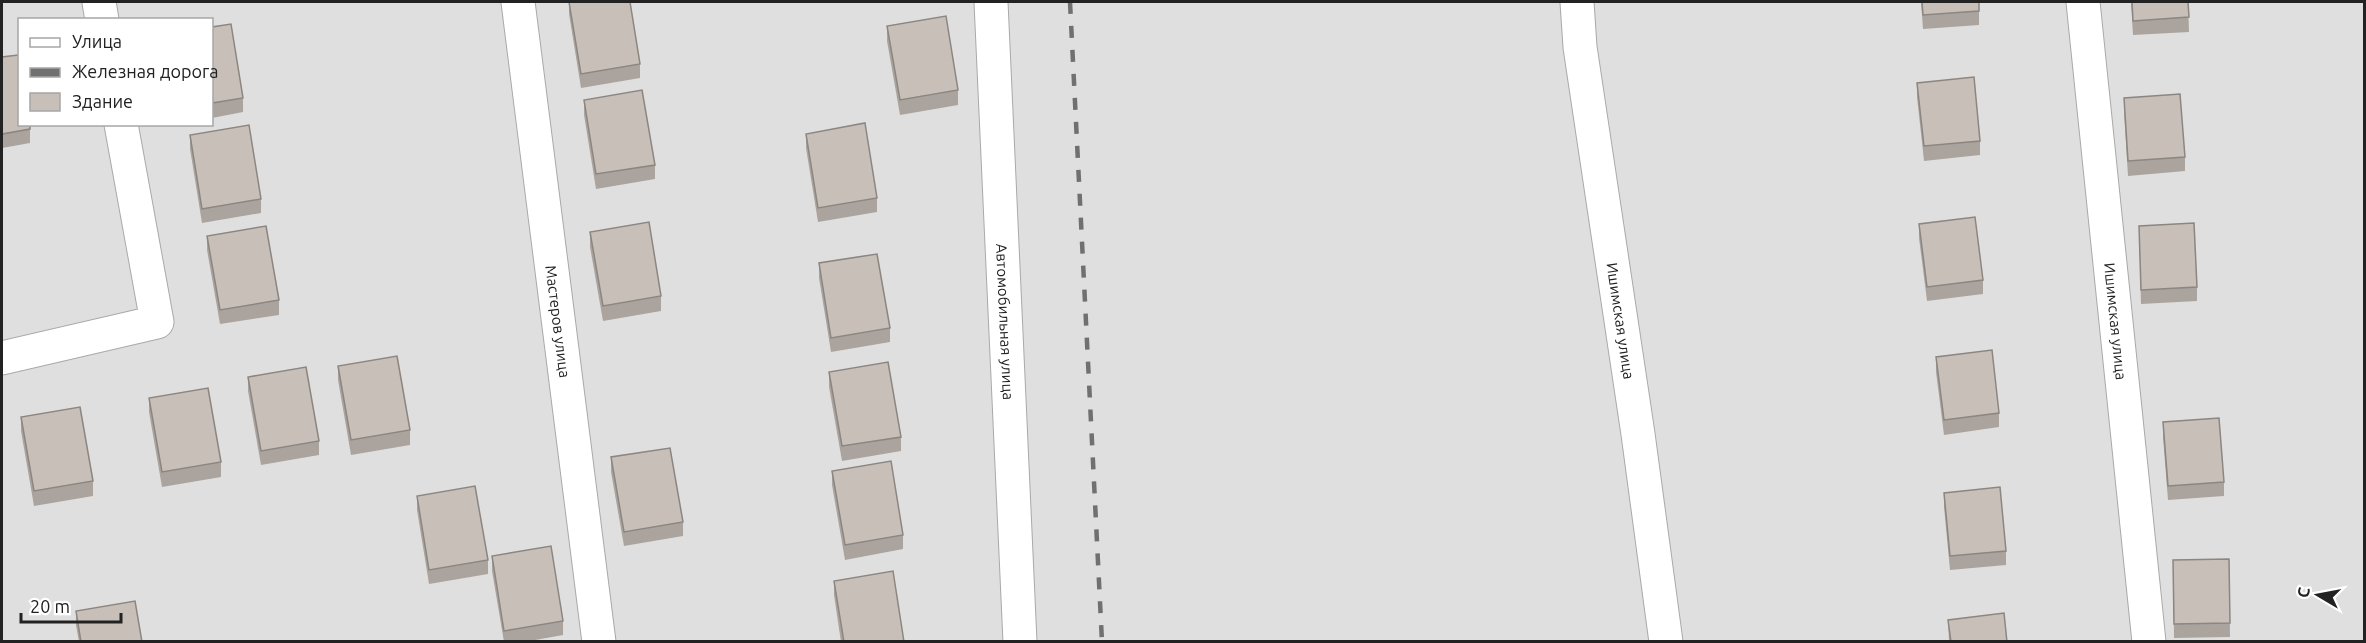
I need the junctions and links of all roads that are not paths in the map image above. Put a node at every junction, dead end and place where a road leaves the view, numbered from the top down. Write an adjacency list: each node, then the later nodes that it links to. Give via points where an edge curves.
1 (99, 2): 6 (street)
2 (519, 2): 9 (street, Мастеров улица)
3 (991, 2): 10 (street, Автомобильная улица)
4 (1577, 2): 11 (street, Ишимская улица, via 1580,47)
5 (2083, 2): 12 (street, Ишимская улица)
6 (102, 18)
7 (121, 126): 8 (street, via 158,322)
8 (2, 358)
9 (599, 642)
10 (1020, 642)
11 (1666, 642)
12 (2149, 642)

